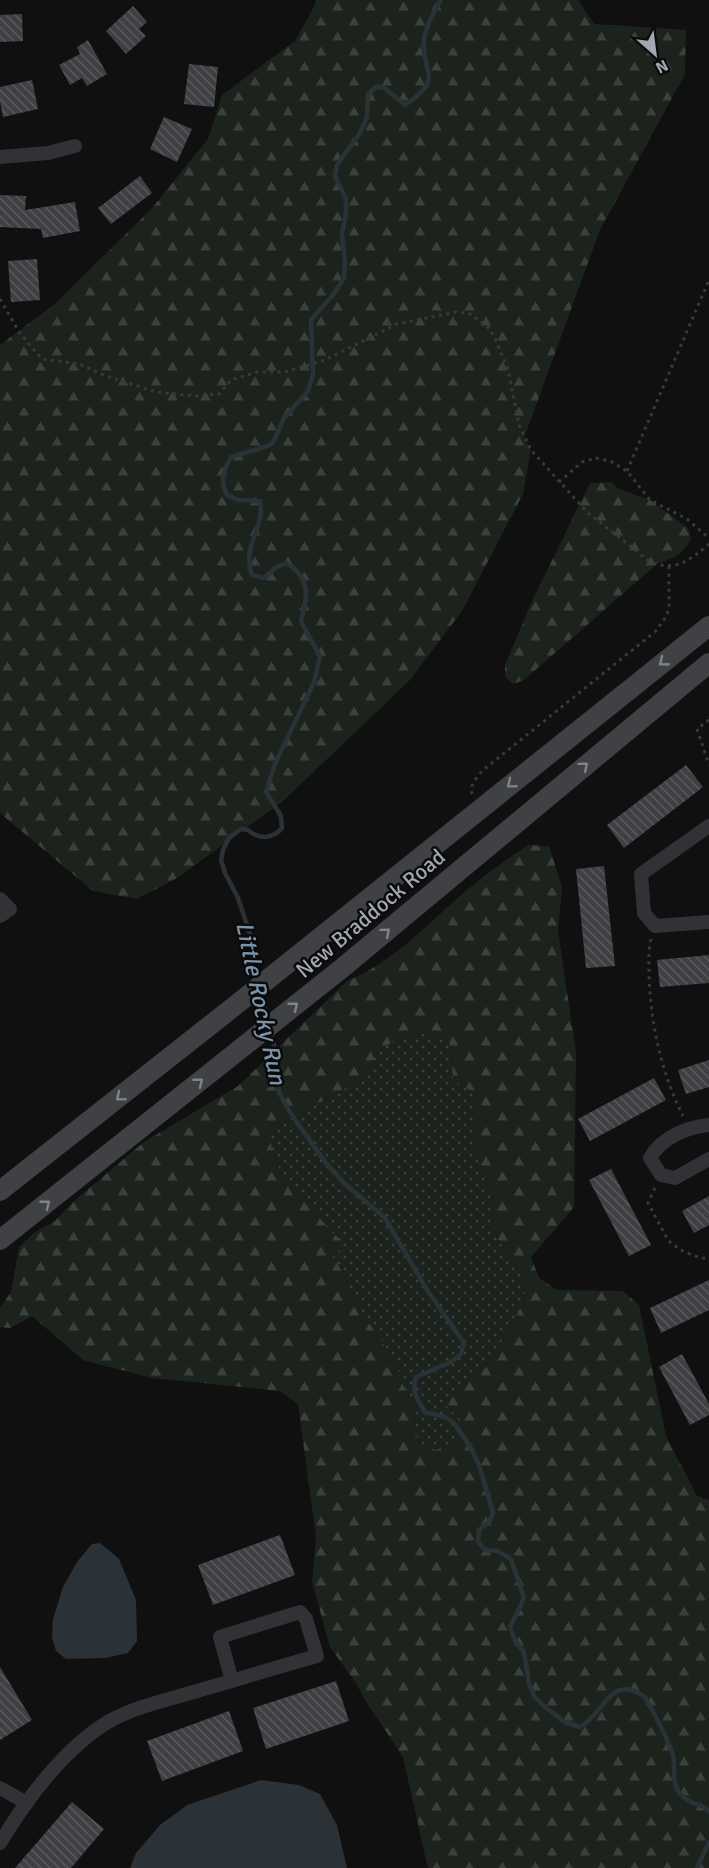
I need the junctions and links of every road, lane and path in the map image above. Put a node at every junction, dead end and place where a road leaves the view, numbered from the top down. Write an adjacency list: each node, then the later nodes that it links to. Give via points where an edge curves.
1 (75, 146): 2 (street, via 48,153)
2 (0, 157)
3 (709, 280): 5 (path)
4 (0, 299): 6 (path, via 19,332 42,359 79,364 156,392 195,396 219,394 231,380 244,375 285,372 325,360 397,324 468,313 494,336 508,369 524,438)
5 (627, 471): 6 (path, via 596,458 582,462); 7 (path, via 650,500 687,519)
6 (559, 482): 9 (path, via 587,512 649,561)
7 (709, 538)
8 (709, 544): 9 (path, via 687,562)
9 (669, 566): 14 (path, via 667,615 656,631 482,771 473,782)
10 (709, 626): 24 (main road, New Braddock Road, one-way to 24)
11 (709, 663): 25 (main road, New Braddock Road, one-way to 11, via 341,969)
12 (709, 720): 13 (path, via 697,729)
13 (709, 765)
14 (472, 795)
15 (709, 826): 19 (street, via 641,874 644,913)
16 (0, 899): 17 (street, via 10,909)
17 (0, 916)
18 (709, 922): 19 (street)
19 (655, 926): 21 (path, via 648,948 652,1014 660,1058)
20 (709, 1125): 21 (street)
21 (689, 1128): 23 (street, via 656,1146 650,1158)
22 (709, 1159): 23 (street, via 675,1178)
23 (661, 1175): 26 (path, via 648,1203 668,1240)
24 (0, 1191)
25 (0, 1240)
26 (709, 1259)
27 (232, 1681): 27 (street, via 317,1656 306,1619 300,1612 220,1637); 29 (street, via 130,1711 102,1725 69,1751)
28 (0, 1788): 29 (street)
29 (27, 1803): 30 (street)
30 (0, 1844)

